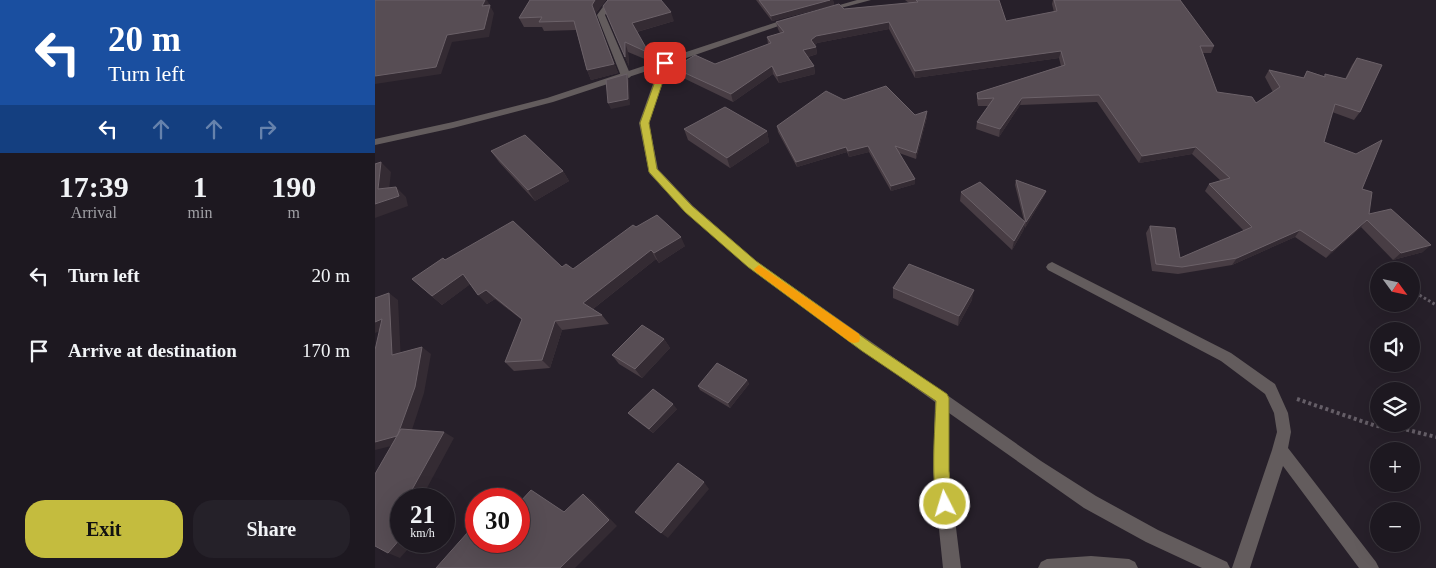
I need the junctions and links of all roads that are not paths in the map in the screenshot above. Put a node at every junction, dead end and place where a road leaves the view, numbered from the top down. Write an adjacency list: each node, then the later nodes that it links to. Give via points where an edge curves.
1 (612, 0): 6 (street, via 601,15)
2 (867, 0): 3 (street)
3 (820, 12)
4 (803, 17): 5 (street, via 750,32)
5 (665, 63): 6 (street); 9 (street, via 644,123 653,170 689,209 752,264)
6 (626, 76): 7 (street, via 550,100)
7 (375, 142)
8 (1052, 268): 10 (street, via 1227,357 1269,389 1281,413 1284,432)
9 (942, 398): 11 (street, via 941,471); 14 (street, via 1090,502)
10 (1280, 450): 15 (street); 16 (street)
11 (952, 568)
12 (1047, 568): 13 (street, via 1091,564)
13 (1129, 568)
14 (1214, 568)
15 (1241, 568)
16 (1370, 568)

